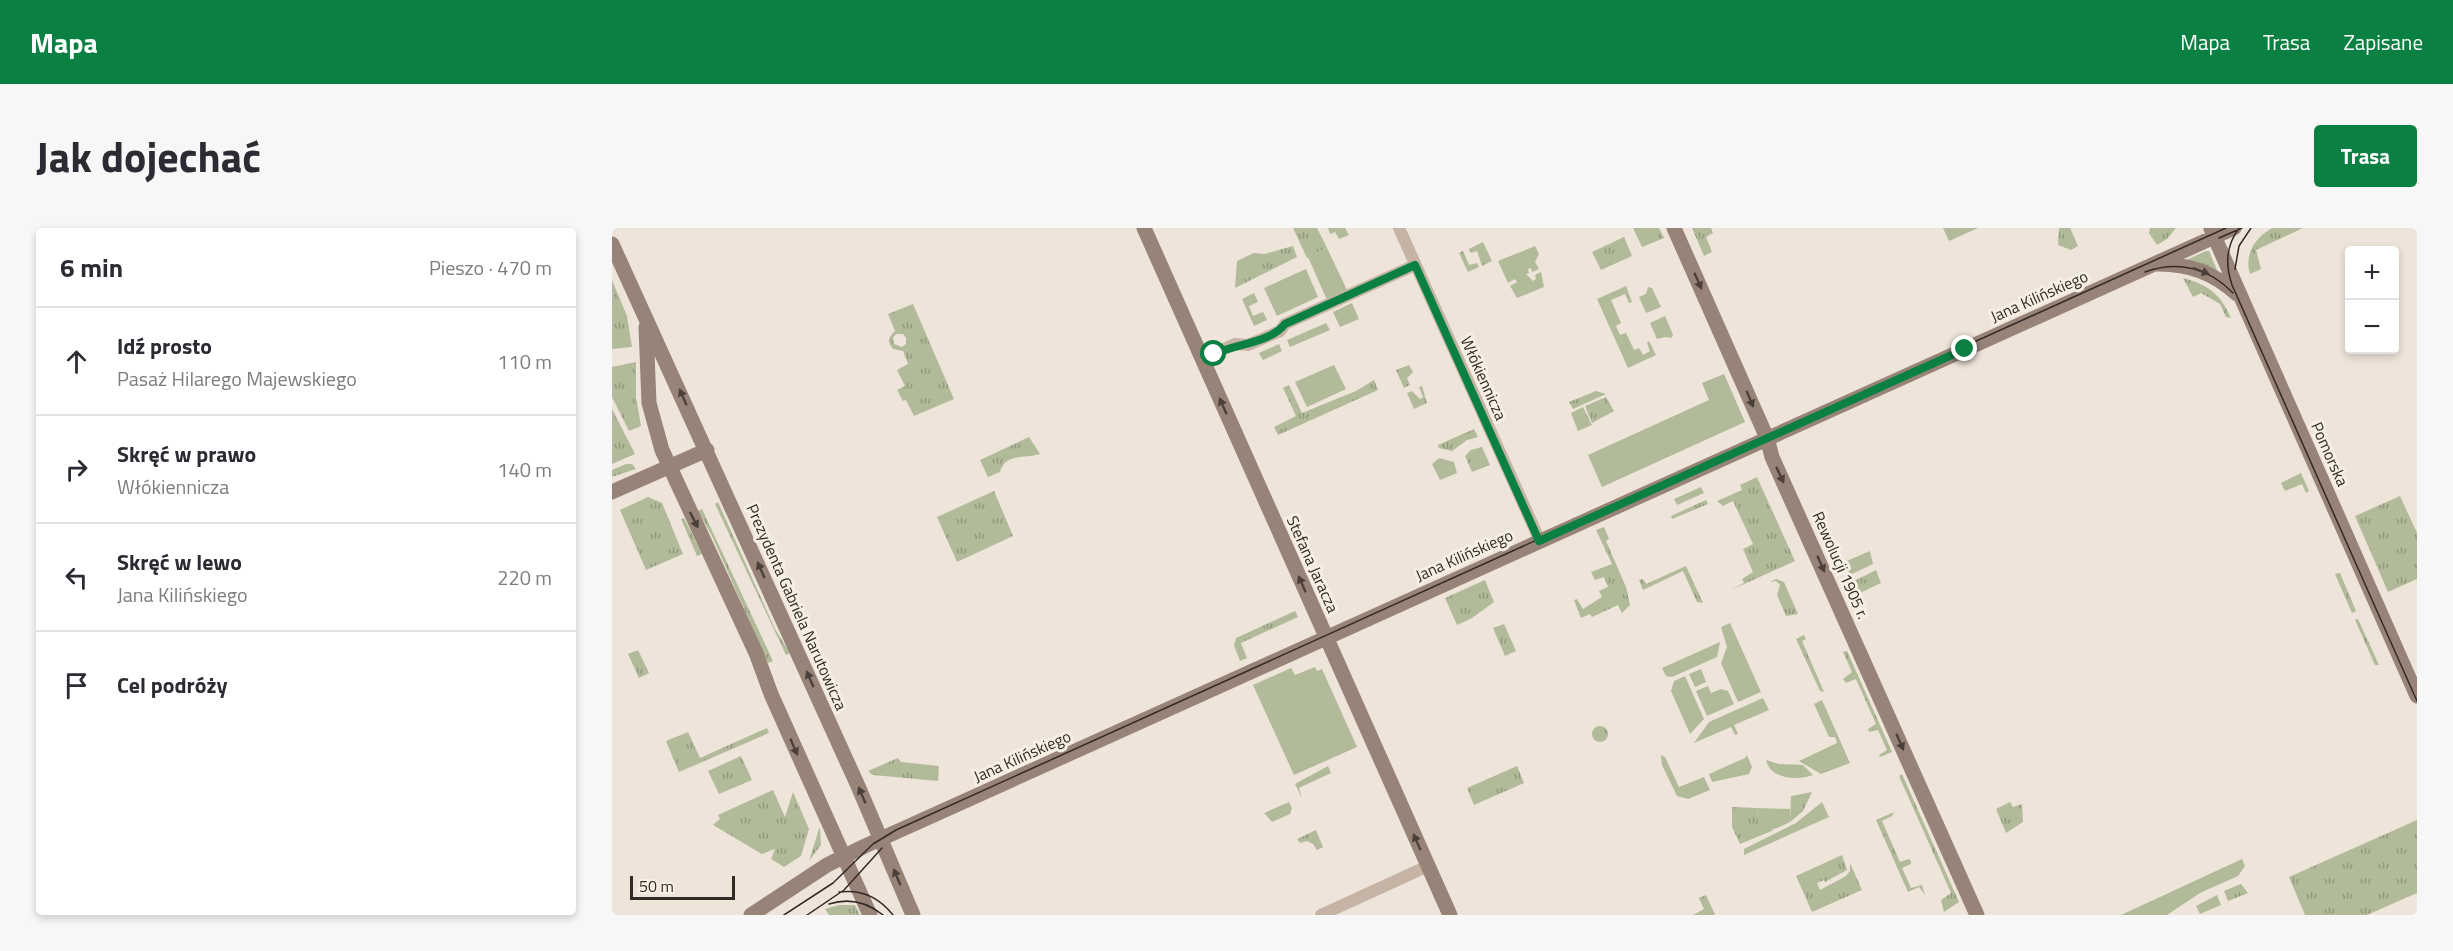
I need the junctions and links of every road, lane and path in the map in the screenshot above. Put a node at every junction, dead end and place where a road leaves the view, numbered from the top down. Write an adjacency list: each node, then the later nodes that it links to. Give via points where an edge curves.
1 (1144, 228): 11 (street, Stefana Jaracza)
2 (1399, 228): 8 (street, Włókiennicza)
3 (1674, 228): 12 (street, Rewolucji 1905 r., one-way to 12)
4 (2234, 228): 5 (street, Jana Kilińskiego)
5 (2212, 232): 7 (street, Jana Kilińskiego); 9 (street, Pomorska)
6 (612, 244): 10 (street, Prezydenta Gabriela Narutowicza)
7 (2154, 264): 9 (street, one-way to 9, via 2197,268 2217,278); 12 (street, Jana Kilińskiego)
8 (1415, 265): 11 (street, via 1285,324 1280,331); 16 (street, Włókiennicza)
9 (2241, 298): 18 (street, Pomorska)
10 (644, 315): 13 (street, Prezydenta Gabriela Narutowicza, one-way to 10); 14 (street, Prezydenta Gabriela Narutowicza, via 651,412)
11 (1202, 359): 17 (street, Stefana Jaracza, one-way to 11)
12 (1767, 438): 16 (street, Jana Kilińskiego); 27 (street, Rewolucji 1905 r., one-way to 27, via 1772,457)
13 (707, 450): 14 (street); 19 (street, Prezydenta Gabriela Narutowicza, one-way to 13)
14 (669, 467): 15 (street); 20 (street, Prezydenta Gabriela Narutowicza, one-way to 20, via 756,654)
15 (612, 492)
16 (1539, 541): 17 (street, Jana Kilińskiego)
17 (1326, 638): 19 (street, Jana Kilińskiego); 21 (street, Stefana Jaracza, one-way to 17)
18 (2417, 696)
19 (881, 838): 20 (street, Jana Kilińskiego); 24 (street, Prezydenta Gabriela Narutowicza, one-way to 19)
20 (843, 856): 22 (street, Jana Kilińskiego); 23 (street, Prezydenta Gabriela Narutowicza)
21 (1428, 866): 25 (street); 26 (street, Stefana Jaracza)
22 (751, 915)
23 (870, 915)
24 (913, 915)
25 (1320, 915)
26 (1450, 915)
27 (1977, 915)

